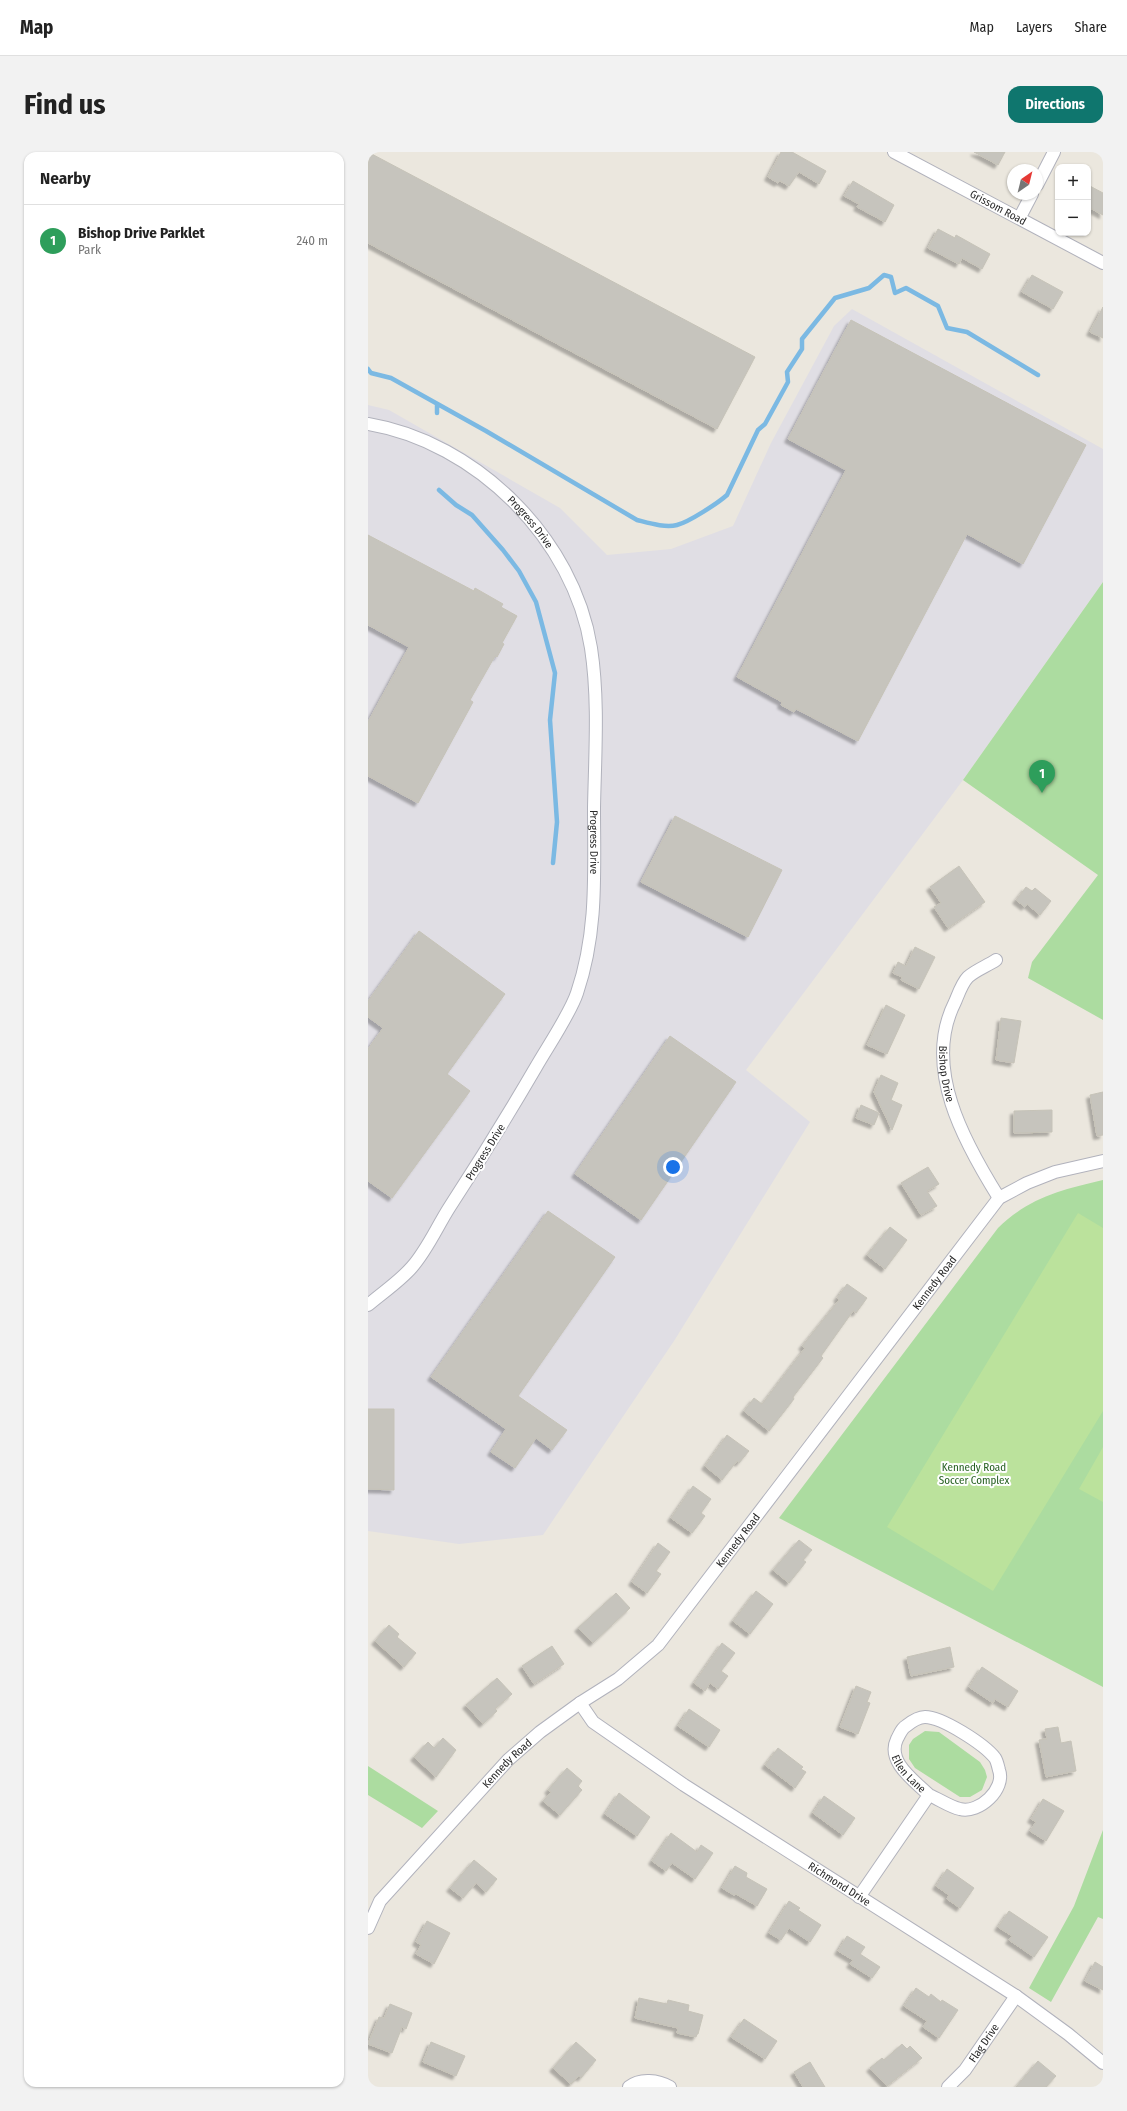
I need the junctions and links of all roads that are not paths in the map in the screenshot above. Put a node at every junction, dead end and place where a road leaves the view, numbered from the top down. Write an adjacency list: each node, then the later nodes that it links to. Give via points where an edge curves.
1 (894, 152): 5 (street, Grissom Road)
2 (1054, 152): 3 (street)
3 (1043, 173)
4 (1029, 200): 5 (street)
5 (1020, 217): 6 (street, Grissom Road)
6 (1103, 263)
7 (368, 424): 11 (street, Progress Drive, via 388,427 451,453 504,490 540,531 563,569 580,605 591,648 596,712 594,920 587,962 576,997 503,1124 412,1267)
8 (996, 960): 10 (street, Bishop Drive, via 967,978 952,1008 942,1040 945,1080 954,1114)
9 (1103, 1161): 10 (street, Kennedy Road, via 1055,1172 1026,1183)
10 (999, 1198): 12 (street, Kennedy Road, via 658,1645 618,1679)
11 (368, 1305)
12 (580, 1703): 14 (street, Richmond Drive, via 592,1722 684,1785); 15 (street, Kennedy Road, via 540,1732 508,1760 380,1901)
13 (930, 1795): 13 (street, Ellen Lane, via 961,1809 974,1808 993,1794 1000,1773 995,1759 972,1739 936,1718 923,1717 902,1729 896,1741 895,1755 904,1771); 14 (street, Ellen Lane)
14 (859, 1897): 16 (street, Richmond Drive)
15 (368, 1928)
16 (1016, 1996): 17 (street, Richmond Drive); 20 (street, Flag Drive, via 965,2070)
17 (1103, 2063)
18 (629, 2087): 19 (street, via 636,2082 662,2082)
19 (670, 2087)
20 (948, 2087)

